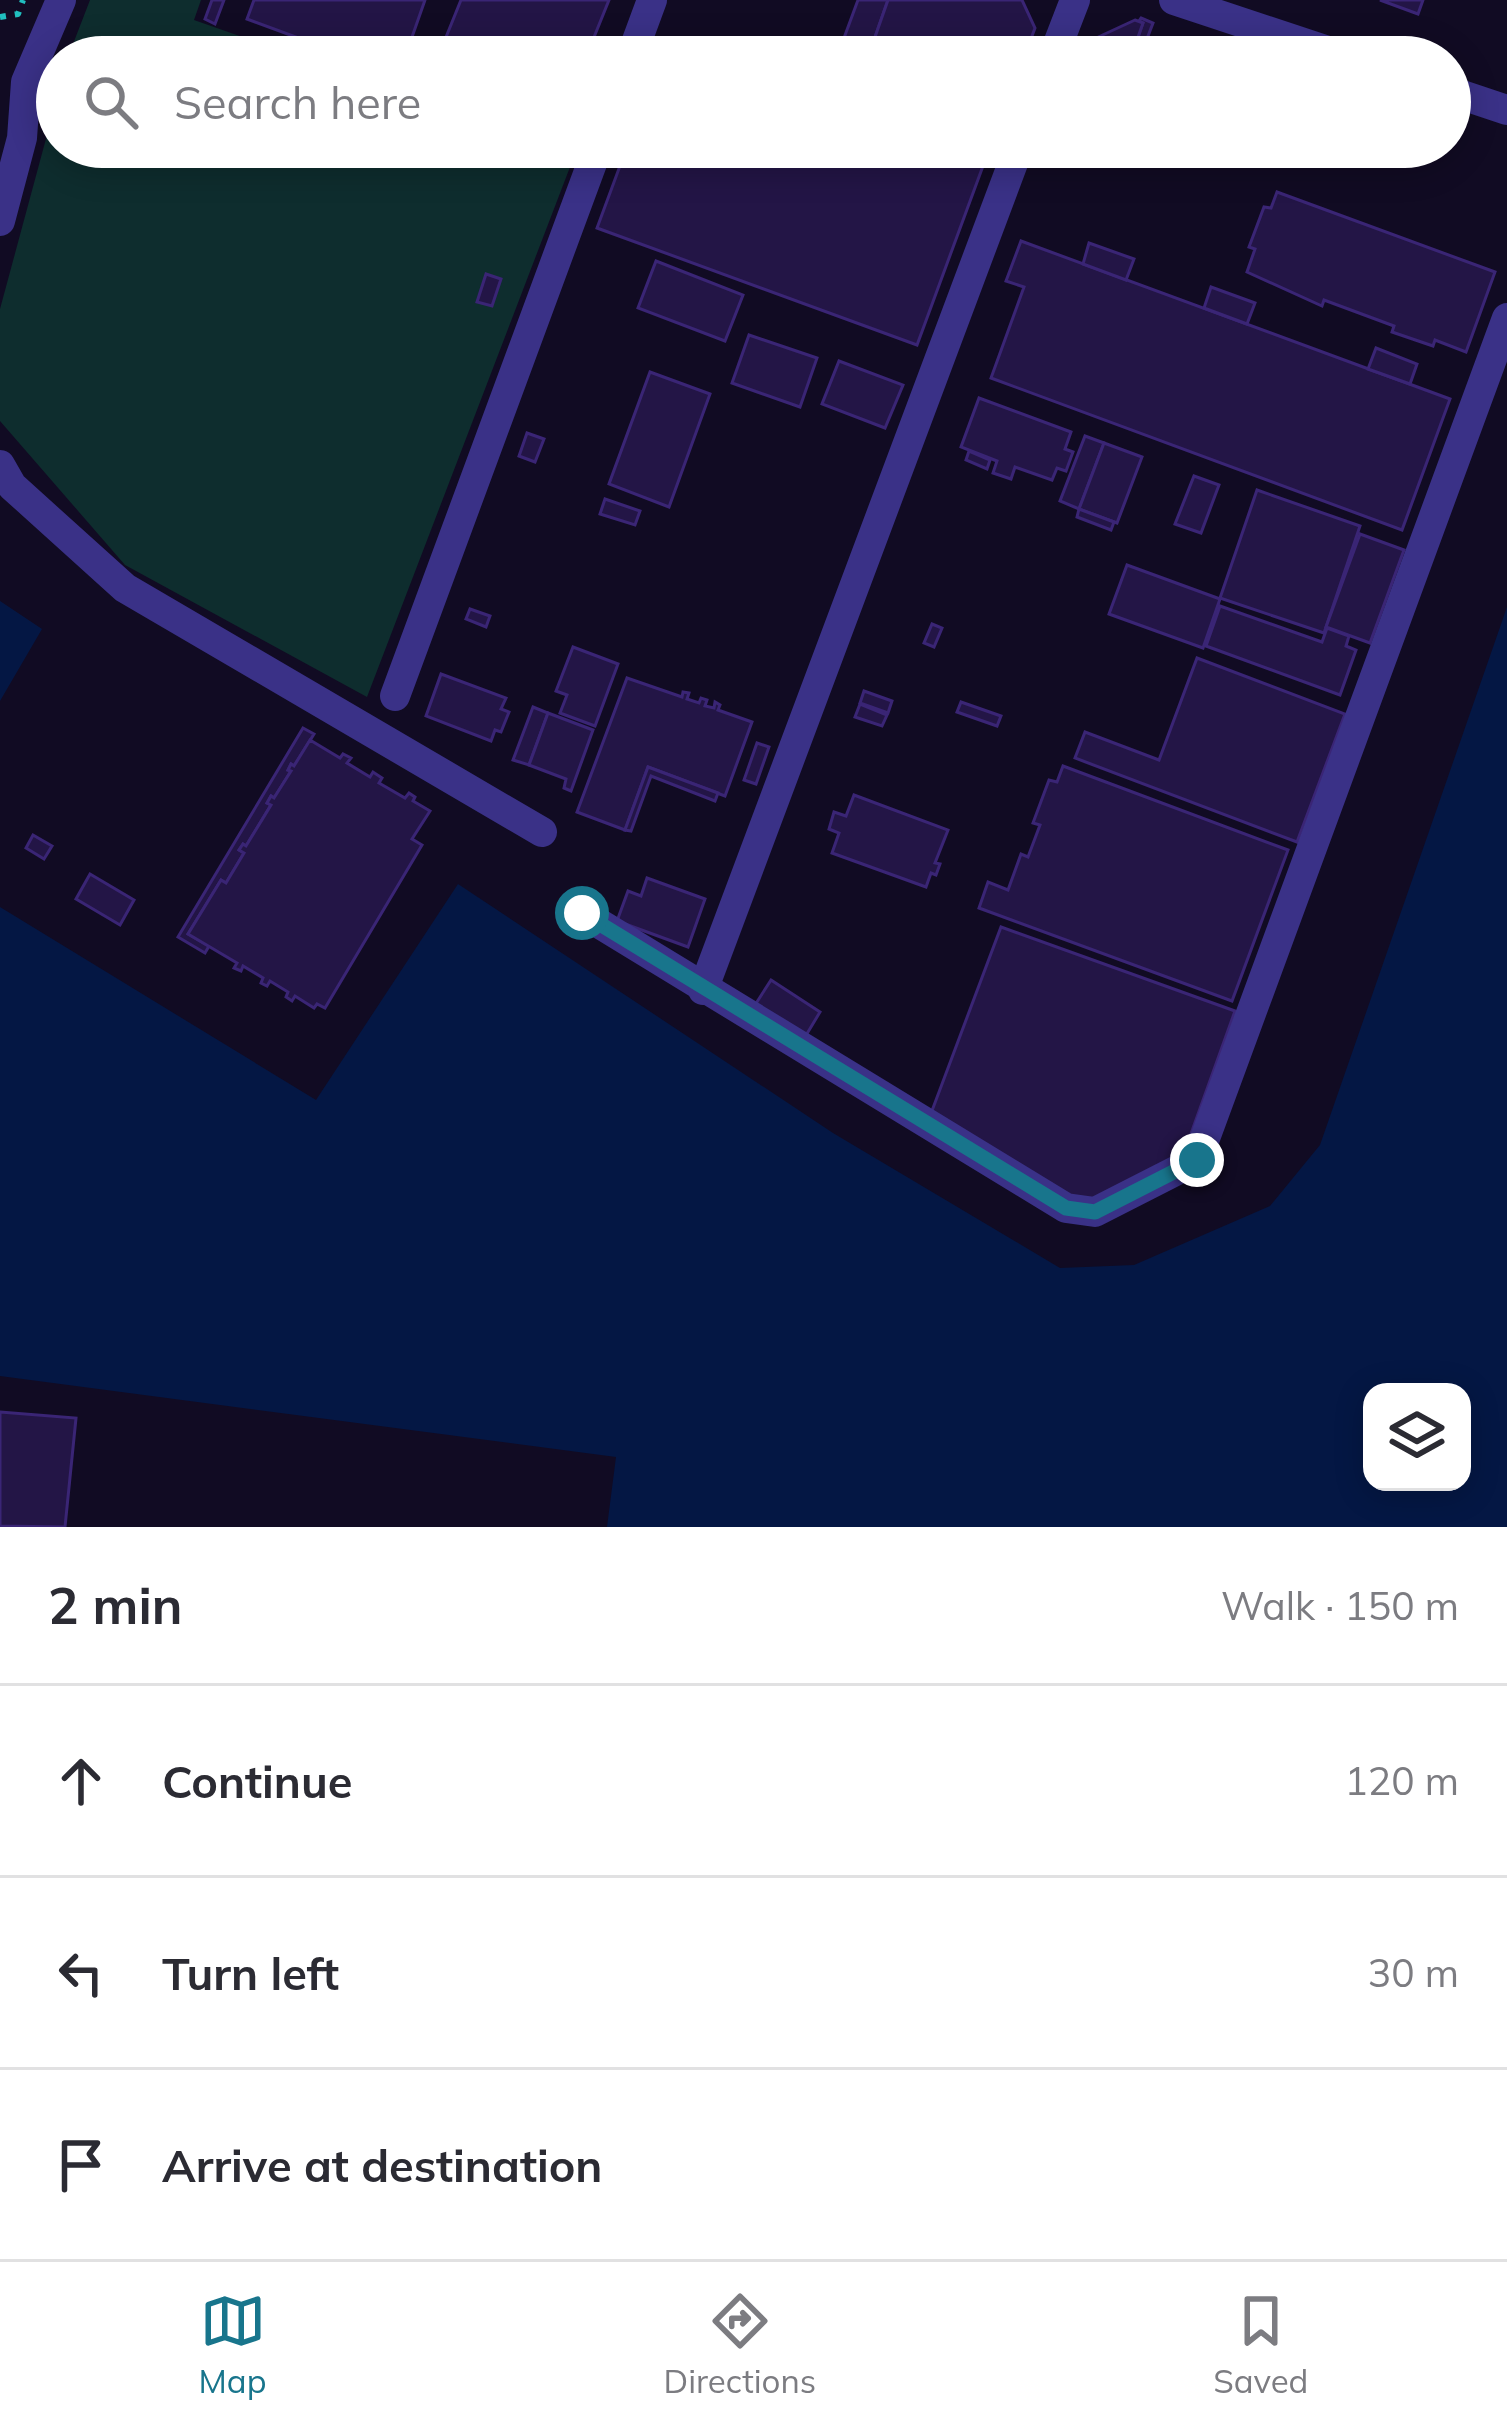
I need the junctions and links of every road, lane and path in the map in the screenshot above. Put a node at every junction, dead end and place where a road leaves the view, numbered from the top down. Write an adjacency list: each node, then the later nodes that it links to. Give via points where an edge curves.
1 (61, 0): 7 (street)
2 (652, 0): 8 (street)
3 (1075, 0): 9 (street)
4 (1174, 0): 10 (street)
5 (22, 2): 6 (path, via 18,14)
6 (0, 17)
7 (41, 36)
8 (639, 36)
9 (1061, 36)
10 (1283, 36)
11 (36, 44): 12 (street)
12 (13, 85): 17 (street, via 22,138)
13 (1471, 98): 14 (street)
14 (1507, 110)
15 (590, 168): 20 (street)
16 (1011, 168): 23 (street)
17 (0, 220)
18 (1507, 318): 23 (street, via 1197,1160 1095,1212 1066,1208)
19 (0, 465): 21 (street, via 12,486 125,588)
20 (395, 696)
21 (542, 832)
22 (582, 913): 23 (street)
23 (703, 990)

